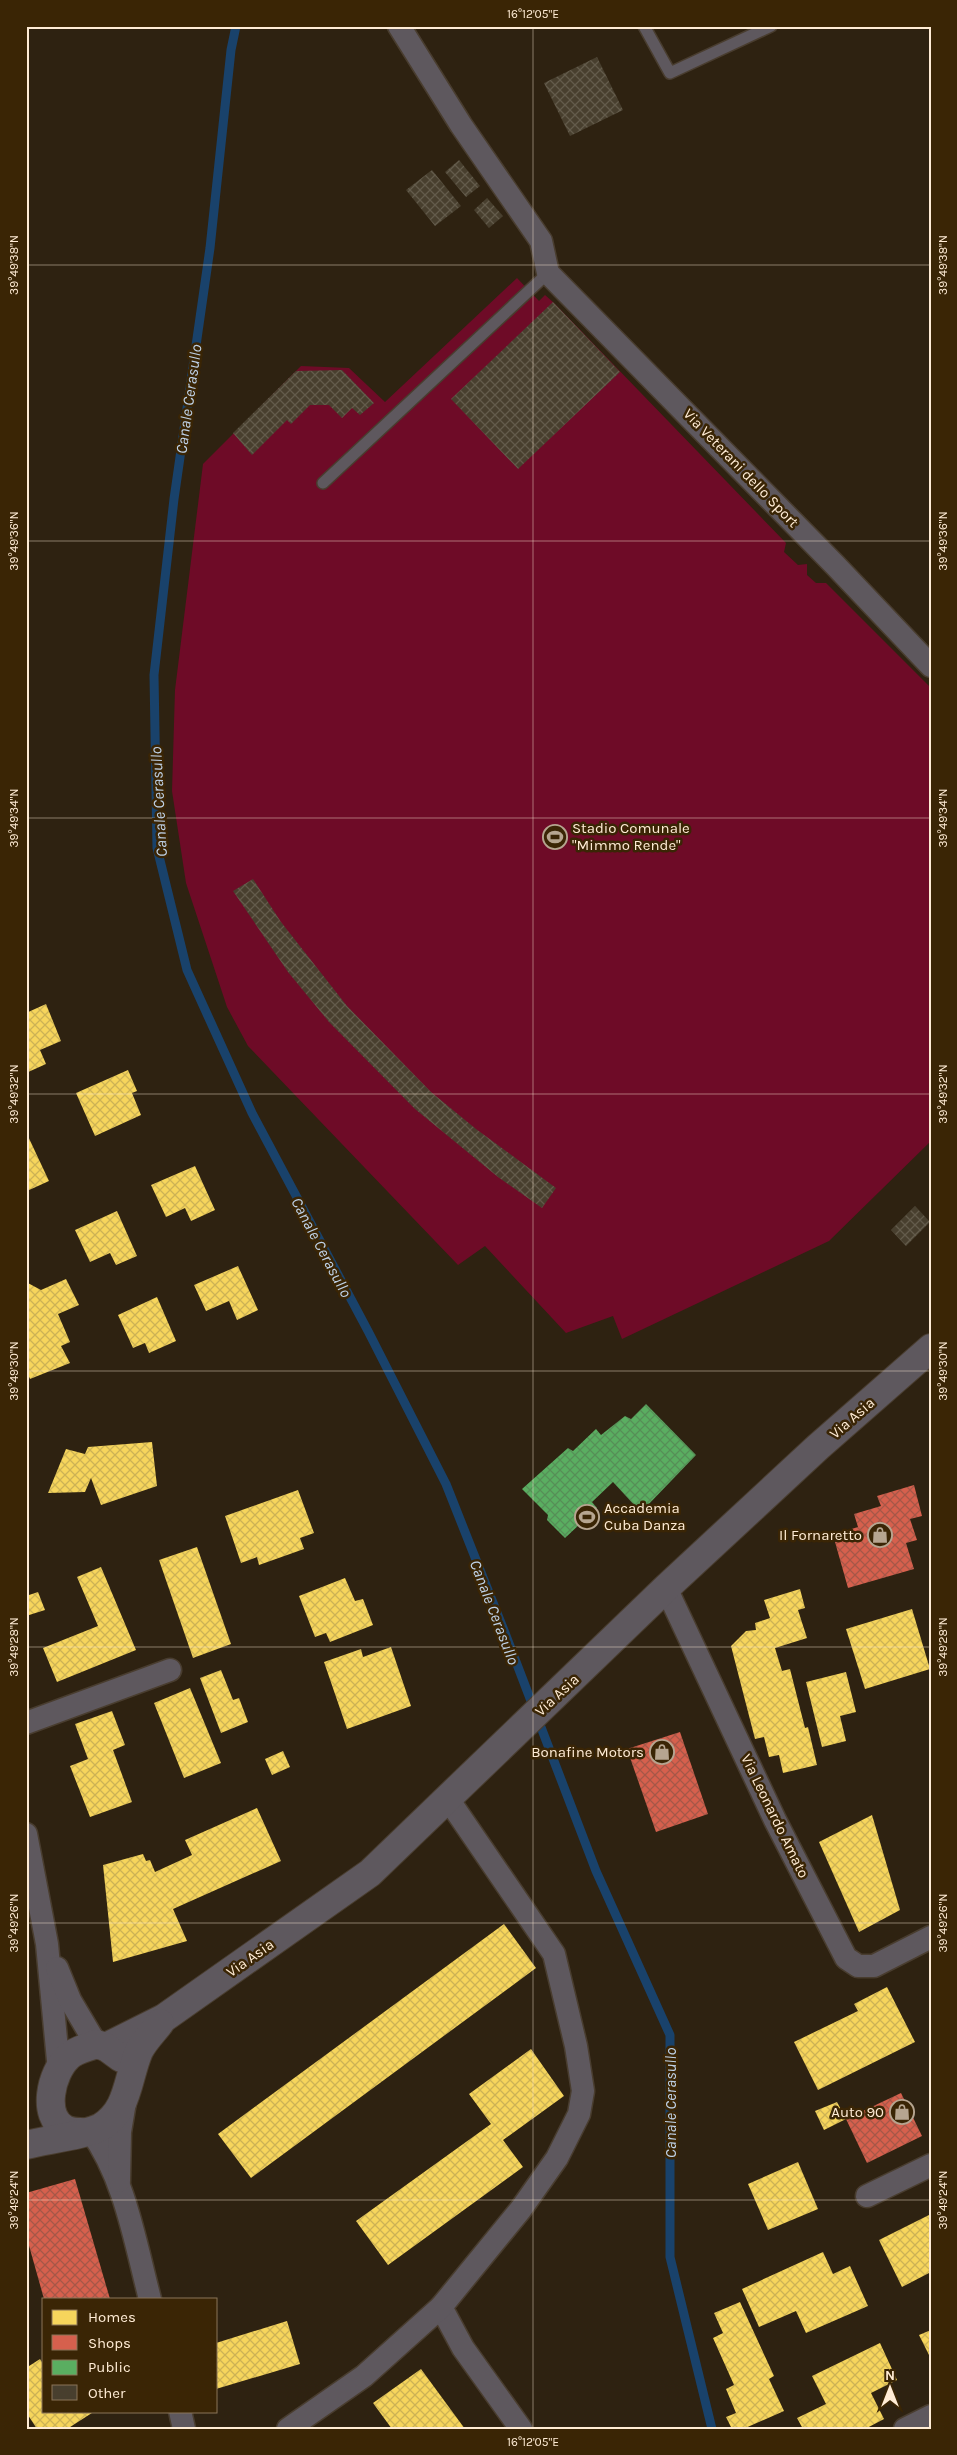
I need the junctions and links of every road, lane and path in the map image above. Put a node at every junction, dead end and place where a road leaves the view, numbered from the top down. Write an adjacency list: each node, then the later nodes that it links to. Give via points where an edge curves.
1 (399, 26): 4 (street, via 461,125 541,241)
2 (644, 26): 3 (lane, via 670,72)
3 (771, 26)
4 (548, 272): 5 (lane); 6 (street, Via Veterani dello Sport)
5 (323, 483)
6 (931, 666)
7 (931, 1348): 8 (street, Via Asia)
8 (666, 1588): 11 (street, Via Asia); 13 (street, Via Leonardo Amato, via 776,1820 846,1958 858,1966 874,1966)
9 (170, 1670): 10 (street)
10 (26, 1724)
11 (448, 1798): 15 (street, Via Asia, via 370,1873); 27 (street, via 554,1954 583,2091 579,2114 557,2158 521,2208)
12 (26, 1834): 14 (street)
13 (931, 1937)
14 (47, 1944): 16 (street, via 70,2000); 17 (street)
15 (164, 2018): 16 (street, Via Asia); 18 (street, Via Asia, via 140,2049)
16 (101, 2046): 17 (street, via 67,2057); 18 (street, via 122,2058)
17 (59, 2071): 19 (street, via 52,2087)
18 (127, 2091): 20 (street, via 114,2117 99,2128); 24 (street, via 120,2132)
19 (51, 2108): 20 (street, via 65,2129); 21 (street)
20 (85, 2131): 22 (street); 24 (street, via 98,2142)
21 (26, 2134)
22 (26, 2145)
23 (931, 2165): 25 (street)
24 (119, 2184): 26 (street)
25 (867, 2196)
26 (150, 2298)
27 (441, 2306): 31 (street, via 364,2376); 32 (street, via 463,2348)
28 (180, 2412): 30 (street)
29 (931, 2416): 33 (street)
30 (184, 2429)
31 (288, 2429)
32 (521, 2429)
33 (905, 2429)

